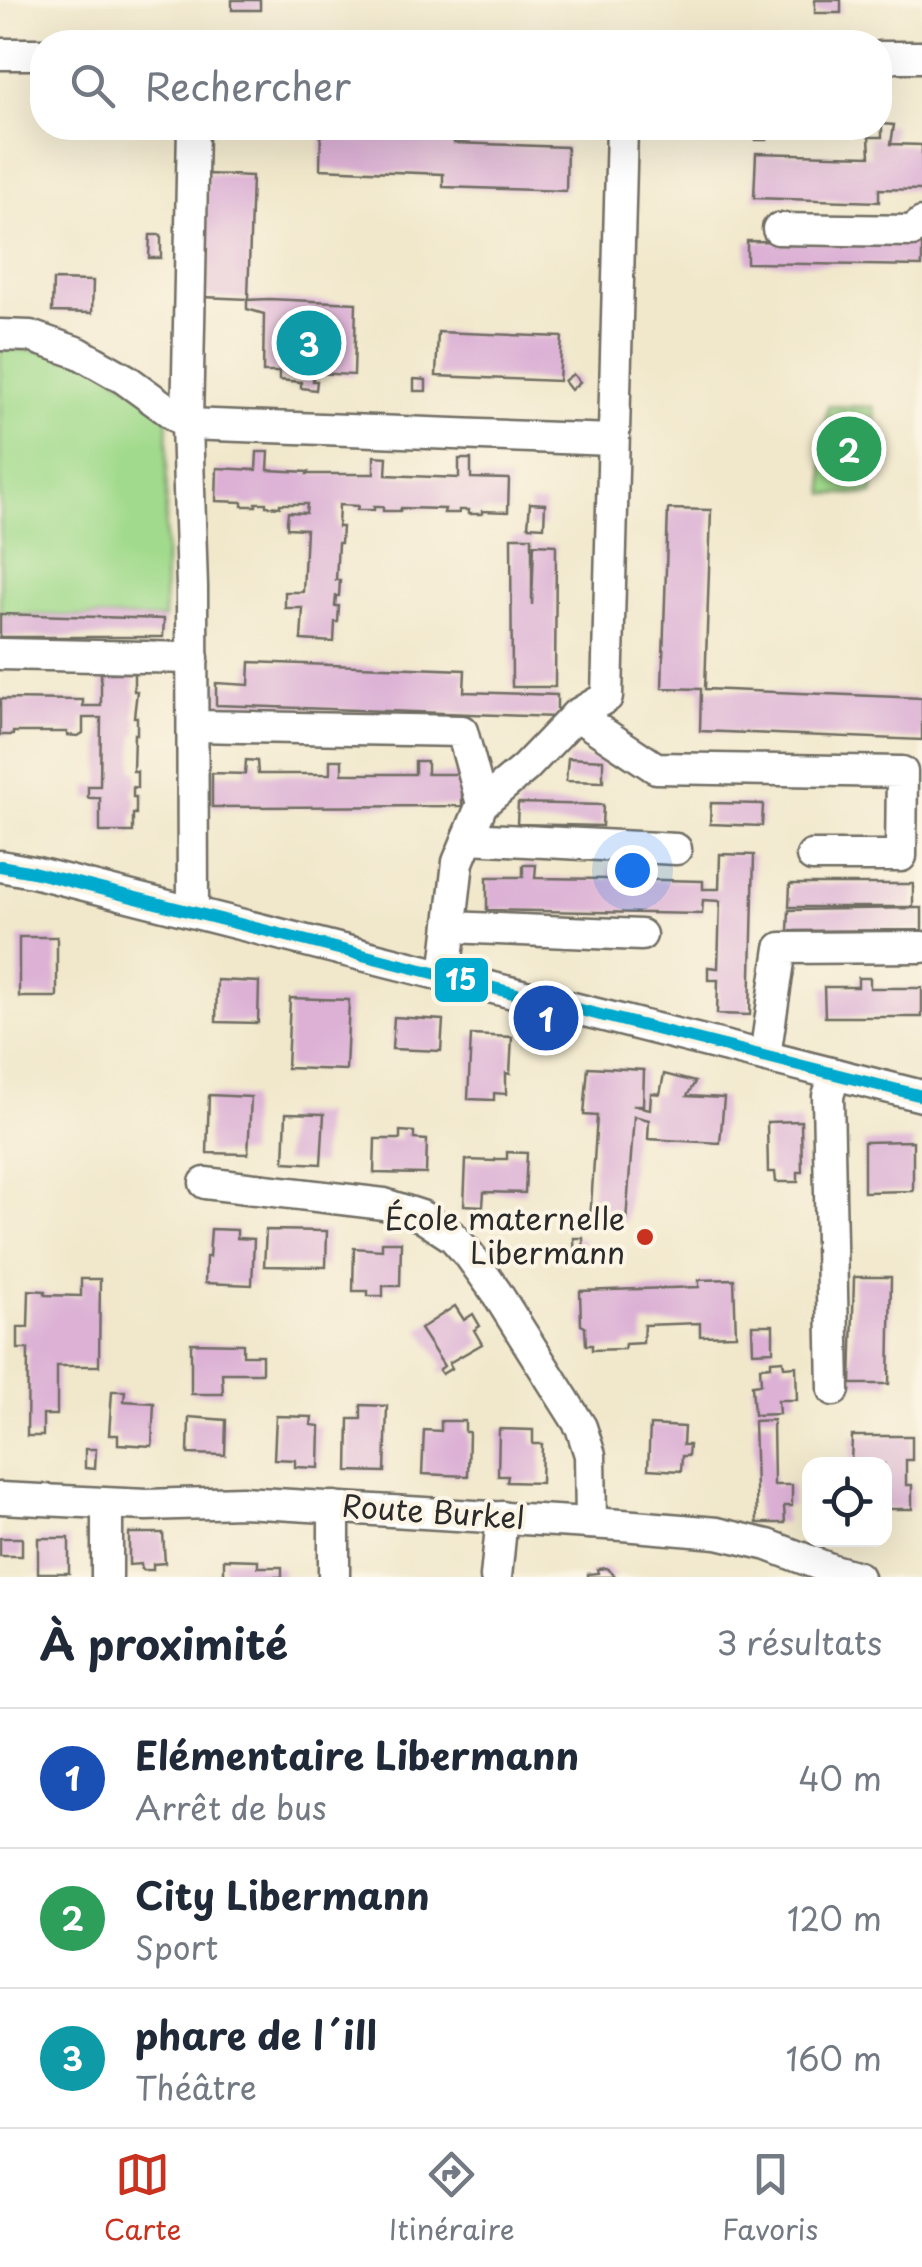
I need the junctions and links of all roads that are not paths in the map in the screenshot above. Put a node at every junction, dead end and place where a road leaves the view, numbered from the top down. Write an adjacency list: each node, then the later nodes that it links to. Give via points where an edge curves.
1 (0, 54): 2 (street)
2 (30, 54)
3 (892, 57): 4 (street)
4 (922, 57)
5 (193, 140): 10 (street)
6 (622, 140): 11 (street)
7 (922, 222): 8 (street, via 912,230)
8 (778, 229)
9 (0, 334): 10 (street, via 30,336 79,353)
10 (187, 424): 11 (street); 13 (street)
11 (614, 440): 14 (street, via 607,697)
12 (0, 654): 13 (street)
13 (192, 658): 15 (street)
14 (576, 715): 16 (street); 19 (street, via 656,768 902,772 901,856)
15 (194, 726): 16 (street, via 462,732); 21 (street)
16 (482, 804): 17 (street)
17 (468, 838): 18 (street); 22 (street, via 458,862)
18 (676, 849)
19 (812, 856)
20 (0, 866): 21 (street)
21 (192, 912): 25 (street)
22 (451, 927): 23 (street); 25 (street)
23 (641, 935)
24 (922, 947): 26 (street, via 781,948)
25 (446, 976): 26 (street)
26 (765, 1056): 27 (street)
27 (834, 1074): 28 (street); 30 (street, via 828,1096)
28 (922, 1096)
29 (205, 1183): 35 (street, via 384,1204 453,1236 582,1427 590,1455)
30 (834, 1390)
31 (0, 1498): 32 (street, Route Burkel)
32 (108, 1504): 33 (street, Route Burkel); 36 (street)
33 (334, 1507): 34 (street, Route Burkel); 37 (street)
34 (502, 1517): 35 (street, Route Burkel); 38 (street)
35 (591, 1523): 39 (street, Route Burkel, via 732,1536)
36 (107, 1577)
37 (334, 1577)
38 (496, 1577)
39 (858, 1577)

